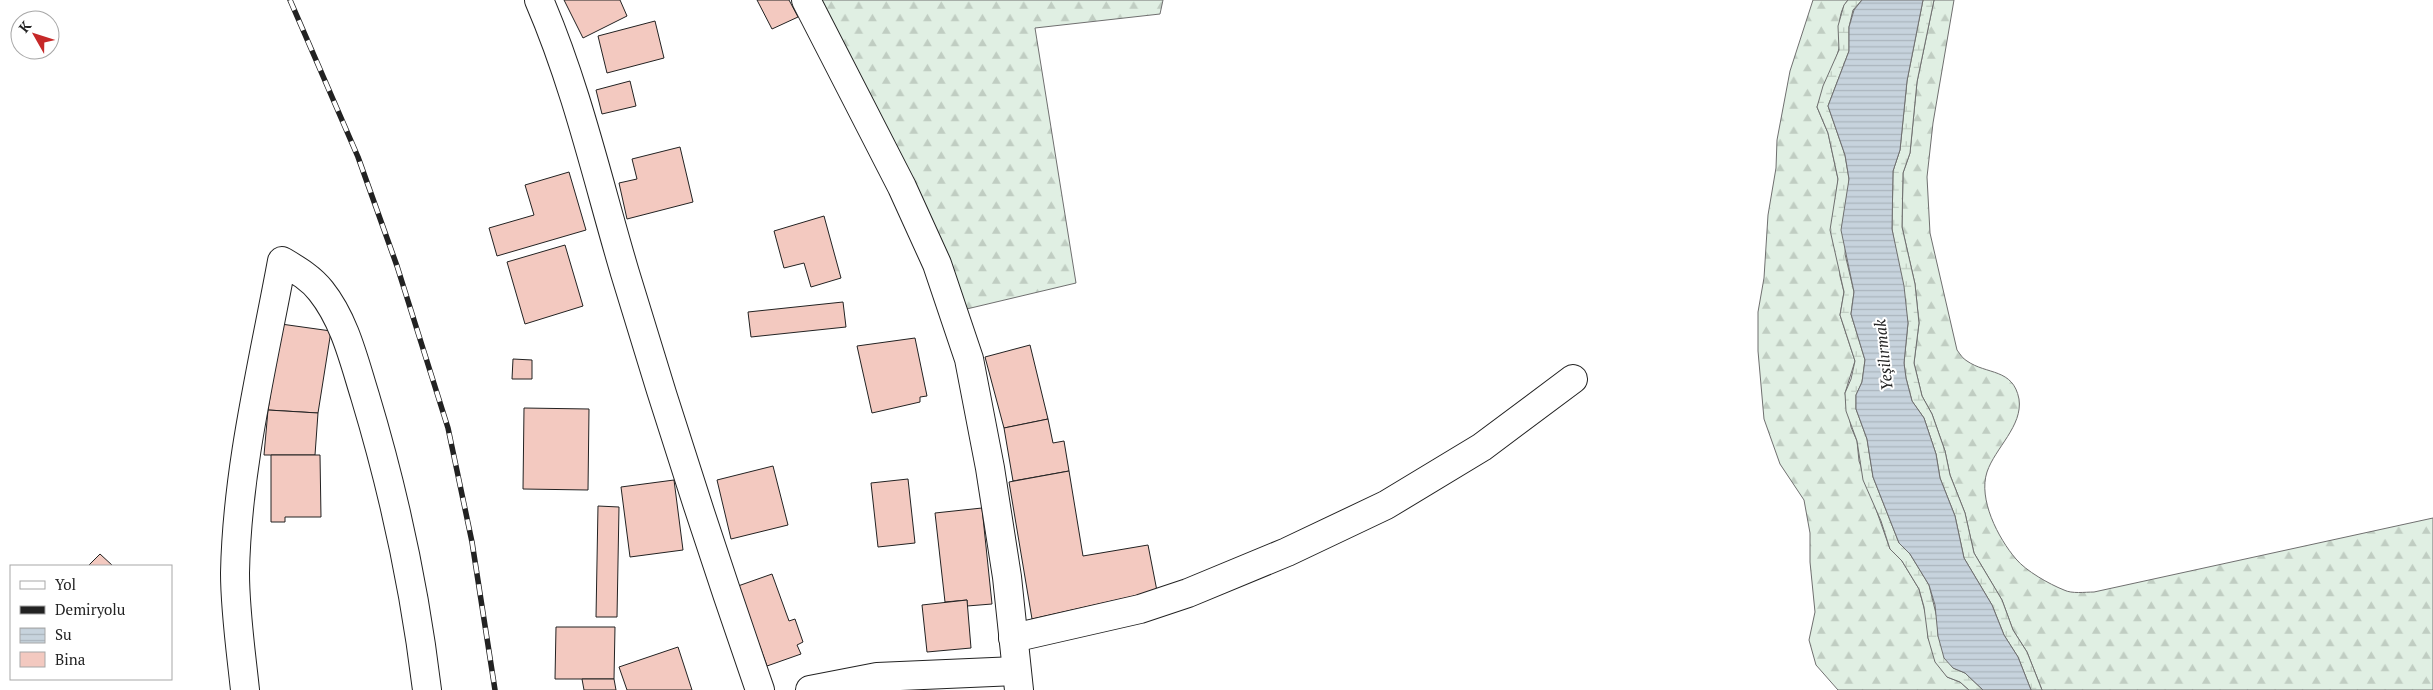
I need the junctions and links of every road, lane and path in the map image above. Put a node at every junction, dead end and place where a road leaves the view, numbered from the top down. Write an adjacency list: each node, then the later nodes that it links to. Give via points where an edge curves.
1 (539, 0): 8 (street, via 572,87 647,347 711,550)
2 (806, 0): 4 (street, via 902,187 937,264 954,312 969,359 990,468)
3 (1573, 379): 4 (street, via 1474,452 1386,505 1287,552 1140,609)
4 (1013, 638): 5 (street)
5 (1018, 680): 9 (street, via 877,677)
6 (245, 690): 7 (street, via 235,575 238,519 257,392 282,261 321,290 334,309 352,352 403,540)
7 (427, 690)
8 (760, 690)
9 (810, 690)

